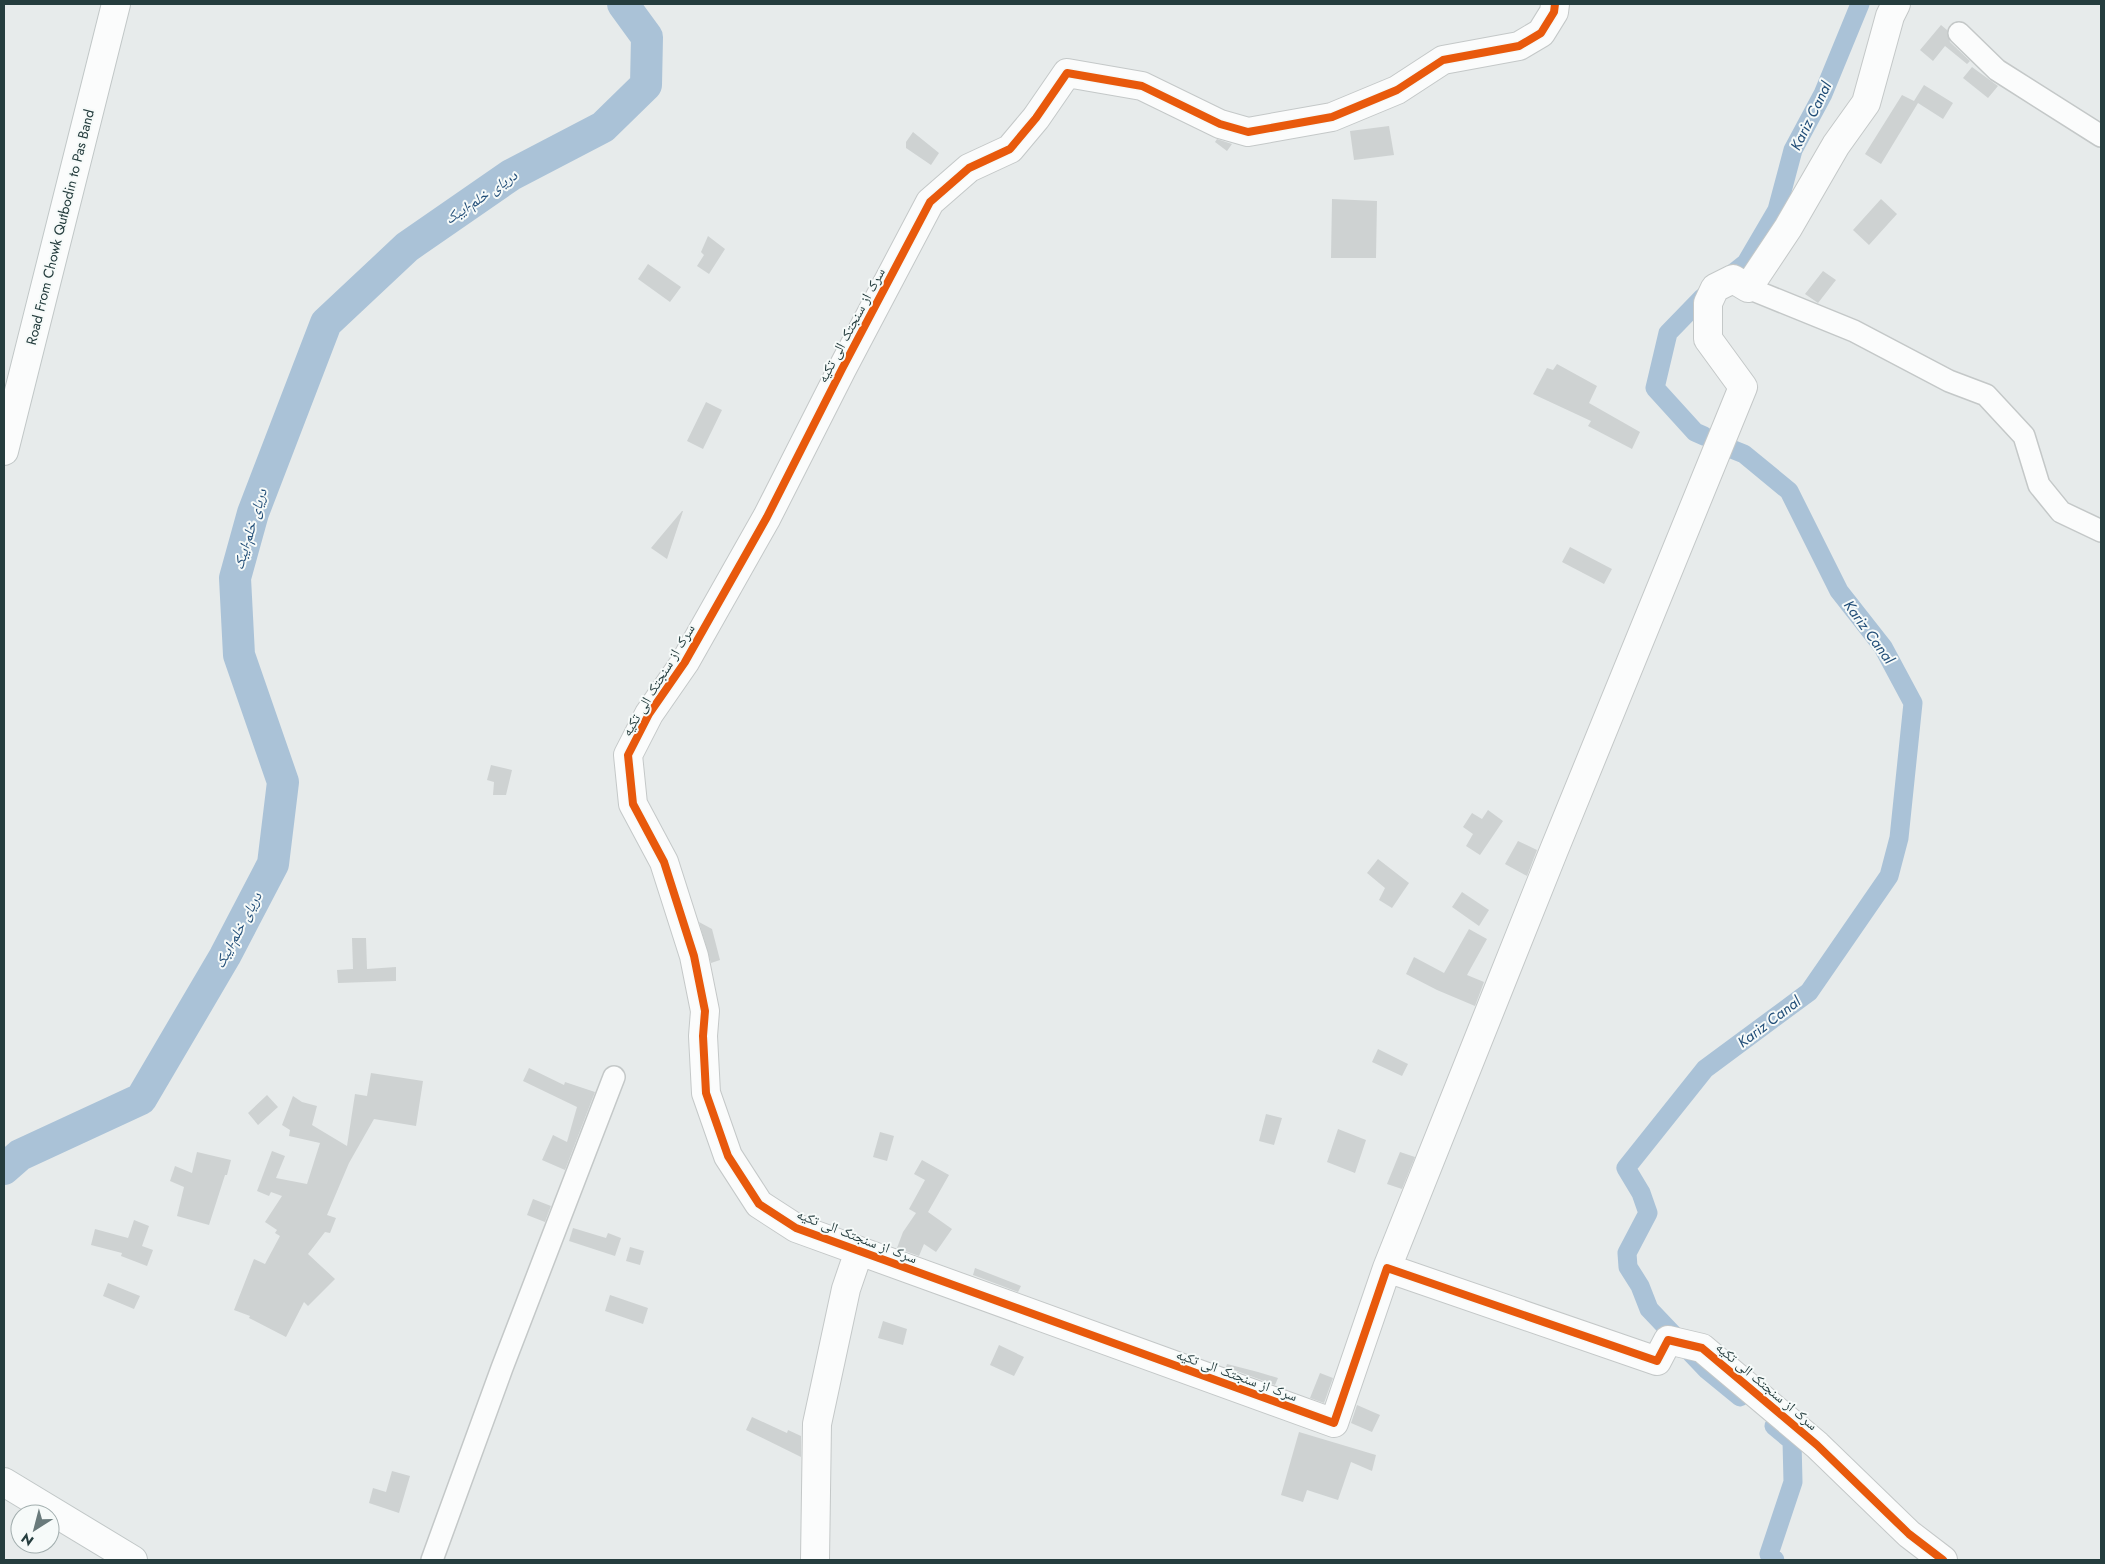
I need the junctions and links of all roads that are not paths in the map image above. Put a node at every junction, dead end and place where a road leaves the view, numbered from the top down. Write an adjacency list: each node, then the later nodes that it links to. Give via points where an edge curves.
1 (116, 4): 7 (street, Road From Chowk Qutbodin to Pas Band)
2 (1555, 4): 10 (street, سرک از سنجتک الی تکیه, via 1554,12 1541,33 1519,46 1443,60 1397,90 1332,117 1248,132 1220,124 1142,86 1067,73 1010,149 969,168 930,202 767,518 685,662 649,714 628,755 633,804 664,862 694,956 705,1011 706,1093 728,1156 759,1204 796,1228)
3 (1896, 4): 6 (street, via 1866,104 1836,144 1788,228)
4 (1958, 33): 5 (street, via 1997,70)
5 (2101, 136)
6 (1748, 288): 8 (street, via 1854,331 1950,381 1986,395 2024,436 2039,485 2061,512); 11 (street, via 1733,279 1715,288 1708,302 1708,338 1743,387)
7 (4, 451)
8 (2101, 532)
9 (614, 1077): 14 (street, via 498,1377)
10 (859, 1251): 11 (street, سرک از سنجتک الی تکیه, via 1334,1423); 15 (street, via 846,1289 817,1424)
11 (1387, 1268): 16 (street, سرک از سنجتک الی تکیه, via 1657,1361 1668,1340 1702,1348 1817,1445 1909,1534)
12 (4, 1482): 13 (street)
13 (132, 1560)
14 (432, 1560)
15 (815, 1560)
16 (1943, 1560)

